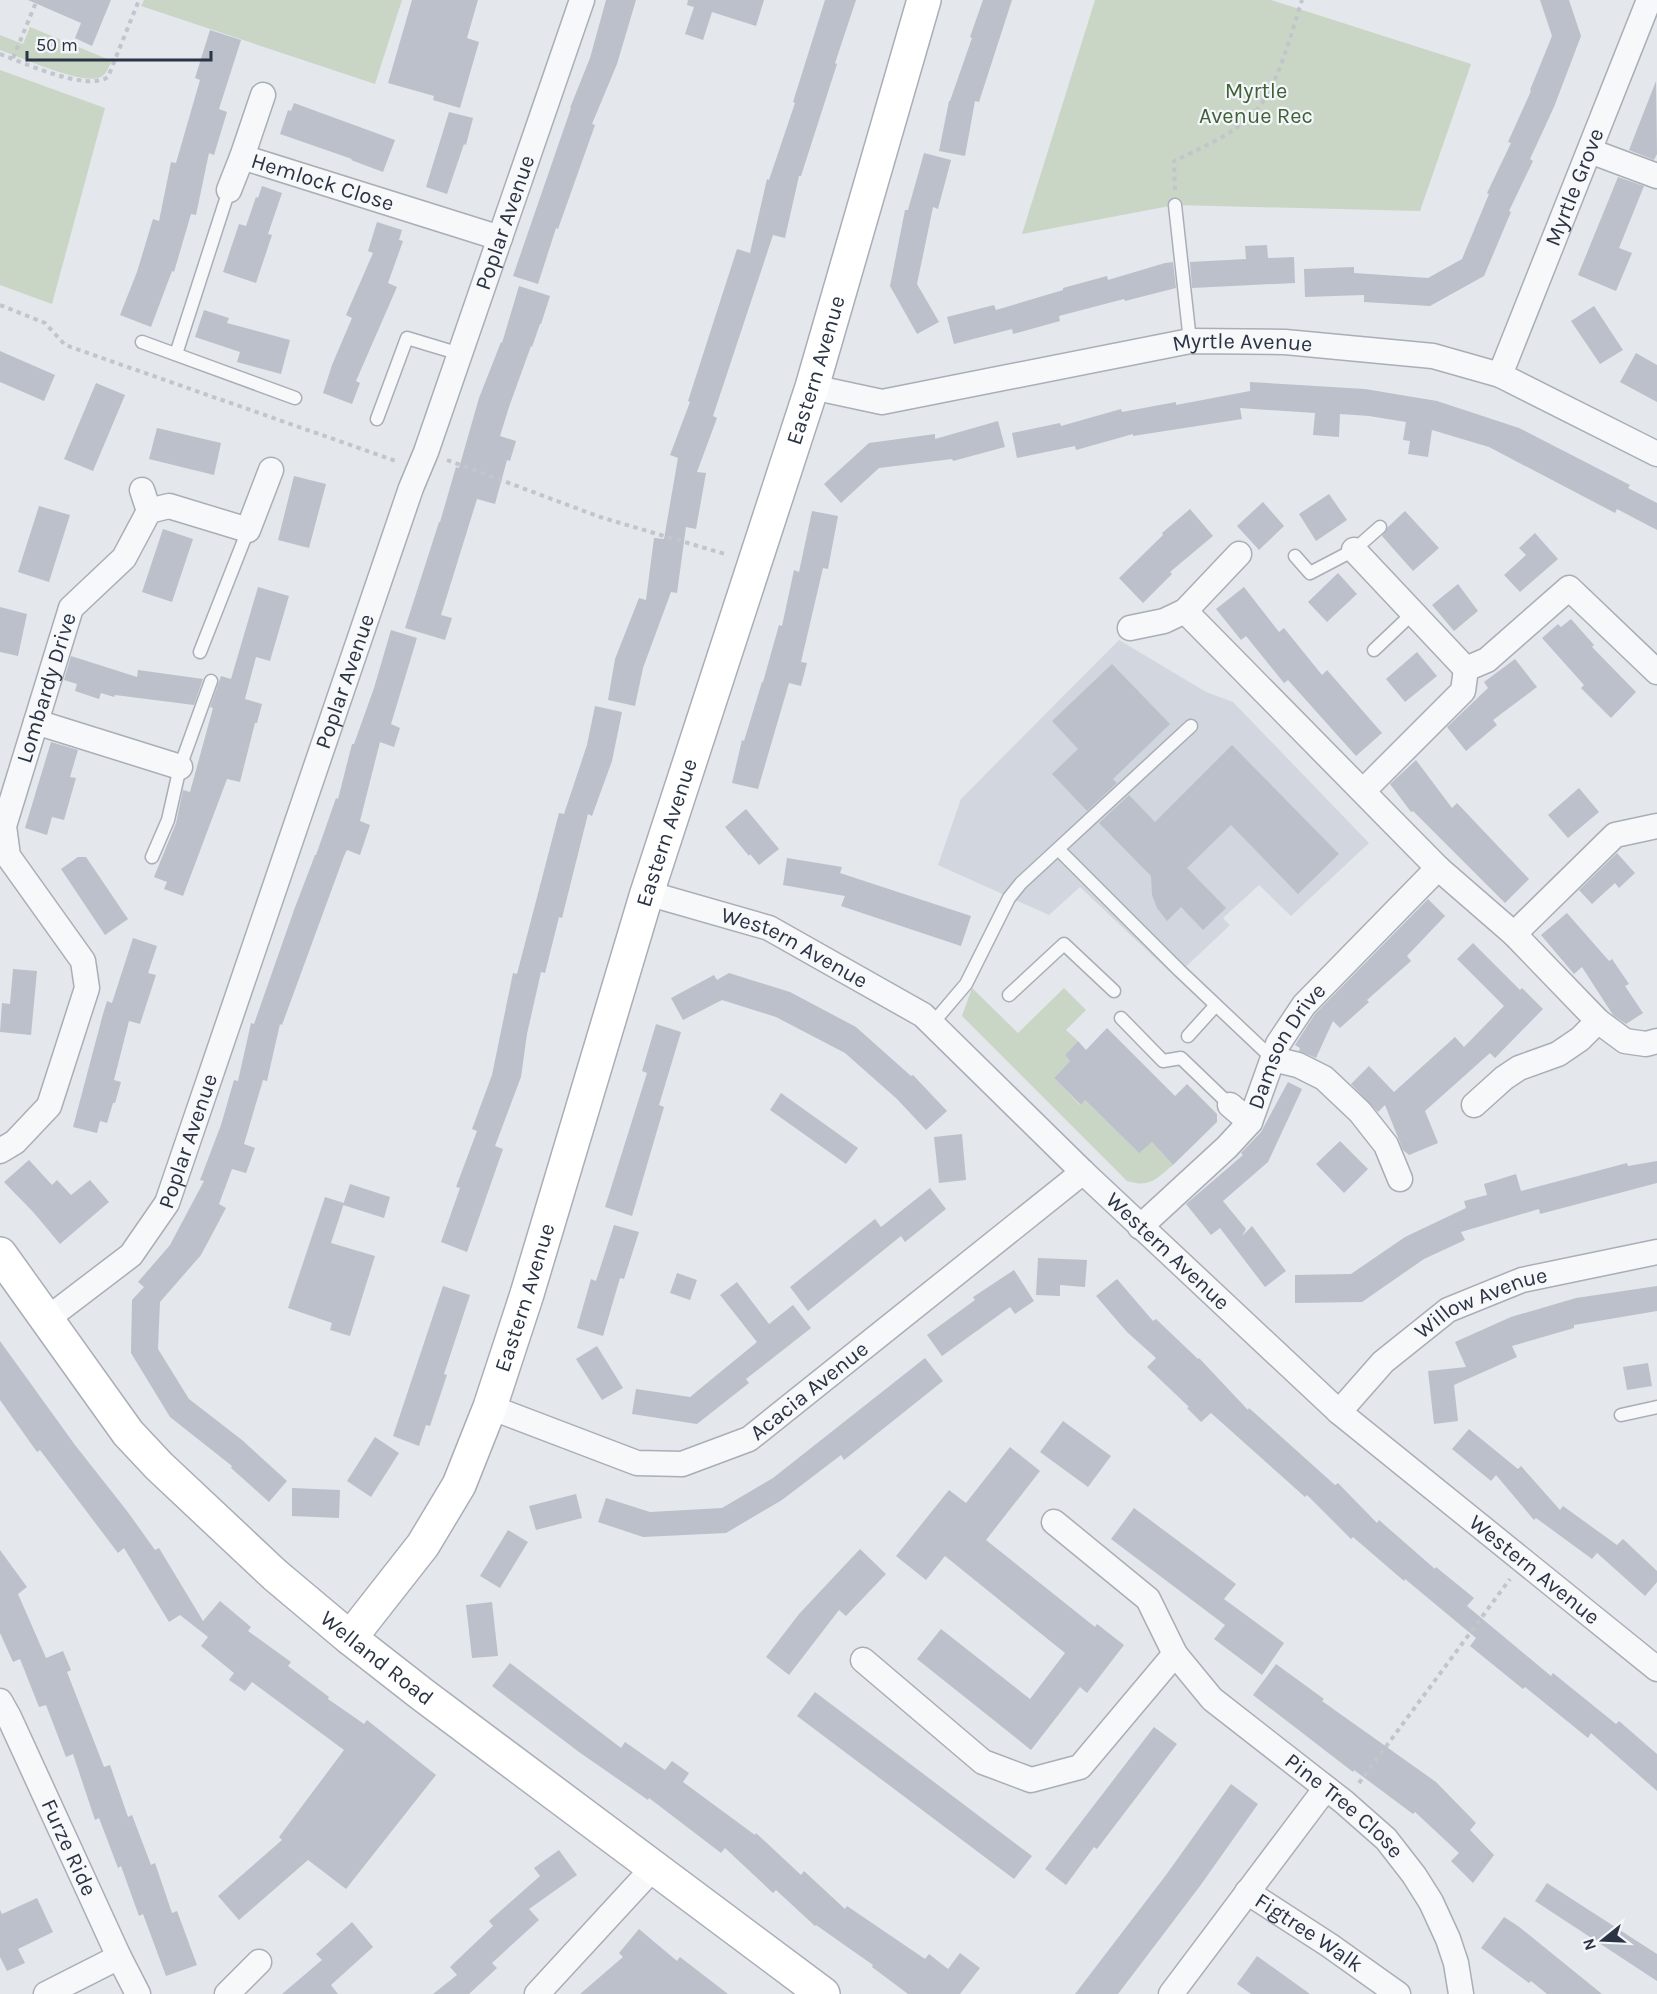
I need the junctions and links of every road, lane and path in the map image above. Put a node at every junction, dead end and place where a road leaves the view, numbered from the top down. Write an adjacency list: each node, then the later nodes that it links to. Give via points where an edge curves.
1 (37, 0): 8 (path)
2 (140, 0): 8 (path, via 108,77 102,82 79,82)
3 (582, 0): 15 (street, Poplar Avenue)
4 (924, 0): 22 (street, Eastern Avenue)
5 (1302, 0): 14 (path, via 1276,76 1253,114 1218,139 1174,161)
6 (1649, 0): 10 (street, Myrtle Grove)
7 (0, 54): 8 (path)
8 (13, 58)
9 (263, 94): 11 (street)
10 (1590, 151): 12 (street); 21 (street, Myrtle Grove)
11 (242, 157): 13 (street, Hemlock Close); 15 (street, Hemlock Close)
12 (1657, 176)
13 (229, 190): 19 (lane, Hemlock Close)
14 (1175, 206): 17 (lane)
15 (500, 238): 20 (street, Poplar Avenue)
16 (0, 304): 25 (path, via 45,323 65,345 184,388 398,462 403,441)
17 (1190, 341): 21 (street, Myrtle Avenue, via 1285,342 1433,356); 22 (street, Myrtle Avenue, via 882,402)
18 (142, 342): 19 (lane)
19 (176, 354): 23 (lane)
20 (459, 354): 24 (lane, via 407,338); 25 (street, Poplar Avenue)
21 (1500, 375): 26 (street, Myrtle Avenue)
22 (812, 387): 50 (street, Eastern Avenue)
23 (295, 398)
24 (377, 419)
25 (426, 452): 31 (path, via 600,517); 70 (street, Poplar Avenue, via 167,1203 130,1255)
26 (1657, 454)
27 (271, 470): 29 (street)
28 (1380, 527): 30 (lane)
29 (249, 530): 38 (lane); 42 (street, Lombardy Drive, via 146,501 124,558 71,608)
30 (1354, 550): 33 (lane, via 1310,573); 35 (street)
31 (724, 554)
32 (1239, 554): 34 (street)
33 (1295, 555)
34 (1185, 611): 36 (street, via 1164,621); 45 (street)
35 (1413, 613): 37 (lane); 39 (street)
36 (1130, 628)
37 (1374, 650)
38 (200, 652)
39 (1466, 669): 40 (street, via 1487,660 1569,588); 45 (street, via 1463,691)
40 (1657, 672)
41 (211, 681): 44 (lane)
42 (36, 722): 44 (street); 64 (street, Lombardy Drive, via 4,825 8,856 83,961 87,988 49,1106 15,1142)
43 (1191, 726): 47 (lane)
44 (180, 767): 48 (lane, via 168,820)
45 (1364, 790): 49 (street)
46 (1657, 826): 51 (street, via 1615,835)
47 (1058, 849): 54 (lane); 57 (lane, via 1009,898 966,984)
48 (152, 857)
49 (1438, 868): 51 (street); 60 (street, Damson Drive, via 1304,1005 1278,1044)
50 (646, 893): 57 (street, Western Avenue, via 770,928 923,1015); 71 (street, Eastern Avenue)
51 (1514, 934): 56 (street)
52 (1114, 991): 53 (lane, via 1064,944)
53 (1009, 995)
54 (1216, 1005): 58 (lane); 60 (lane)
55 (1121, 1018): 61 (lane, via 1163,1061 1181,1058)
56 (1598, 1021): 59 (street, via 1625,1041); 62 (street, via 1558,1054 1504,1078)
57 (932, 1024): 65 (street, Western Avenue)
58 (1188, 1036)
59 (1657, 1041)
60 (1273, 1059): 63 (street, Damson Drive); 66 (street, via 1298,1065 1324,1078 1360,1112 1386,1145)
61 (1230, 1105): 63 (street)
62 (1474, 1105)
63 (1250, 1122): 67 (street, Damson Drive)
64 (0, 1151)
65 (1083, 1172): 67 (street, Western Avenue); 71 (street, Acacia Avenue, via 749,1440 682,1464 637,1463)
66 (1400, 1179)
67 (1140, 1227): 73 (street, Western Avenue)
68 (1657, 1252): 73 (street, Willow Avenue, via 1522,1280 1448,1310 1383,1362)
69 (0, 1254): 70 (street, Welland Road)
70 (47, 1319): 77 (street, Welland Road, via 128,1433 159,1466)
71 (490, 1407): 77 (street, Eastern Avenue, via 459,1485 423,1545)
72 (1657, 1407): 74 (lane)
73 (1339, 1412): 76 (street, Western Avenue)
74 (1621, 1415)
75 (1054, 1522): 78 (street, Pine Tree Close, via 1148,1599)
76 (1524, 1561): 80 (street, Western Avenue); 82 (path)
77 (350, 1638): 83 (street, Welland Road)
78 (1175, 1654): 79 (street, via 1080,1767 1031,1780 983,1762); 82 (street, Pine Tree Close, via 1212,1699)
79 (863, 1660)
80 (1657, 1669)
81 (3, 1713): 85 (street, Furze Ride)
82 (1335, 1795): 84 (street, Figtree Walk); 94 (street, Pine Tree Close, via 1386,1839 1414,1875 1431,1902 1453,1953)
83 (654, 1867): 90 (street); 91 (street, Welland Road)
84 (1247, 1892): 92 (street, Figtree Walk); 93 (street, Figtree Walk)
85 (119, 1957): 87 (street); 88 (street, Furze Ride)
86 (259, 1962): 89 (street)
87 (46, 1994)
88 (138, 1994)
89 (227, 1994)
90 (537, 1994)
91 (823, 1994)
92 (1171, 1994)
93 (1398, 1994)
94 (1461, 1994)

